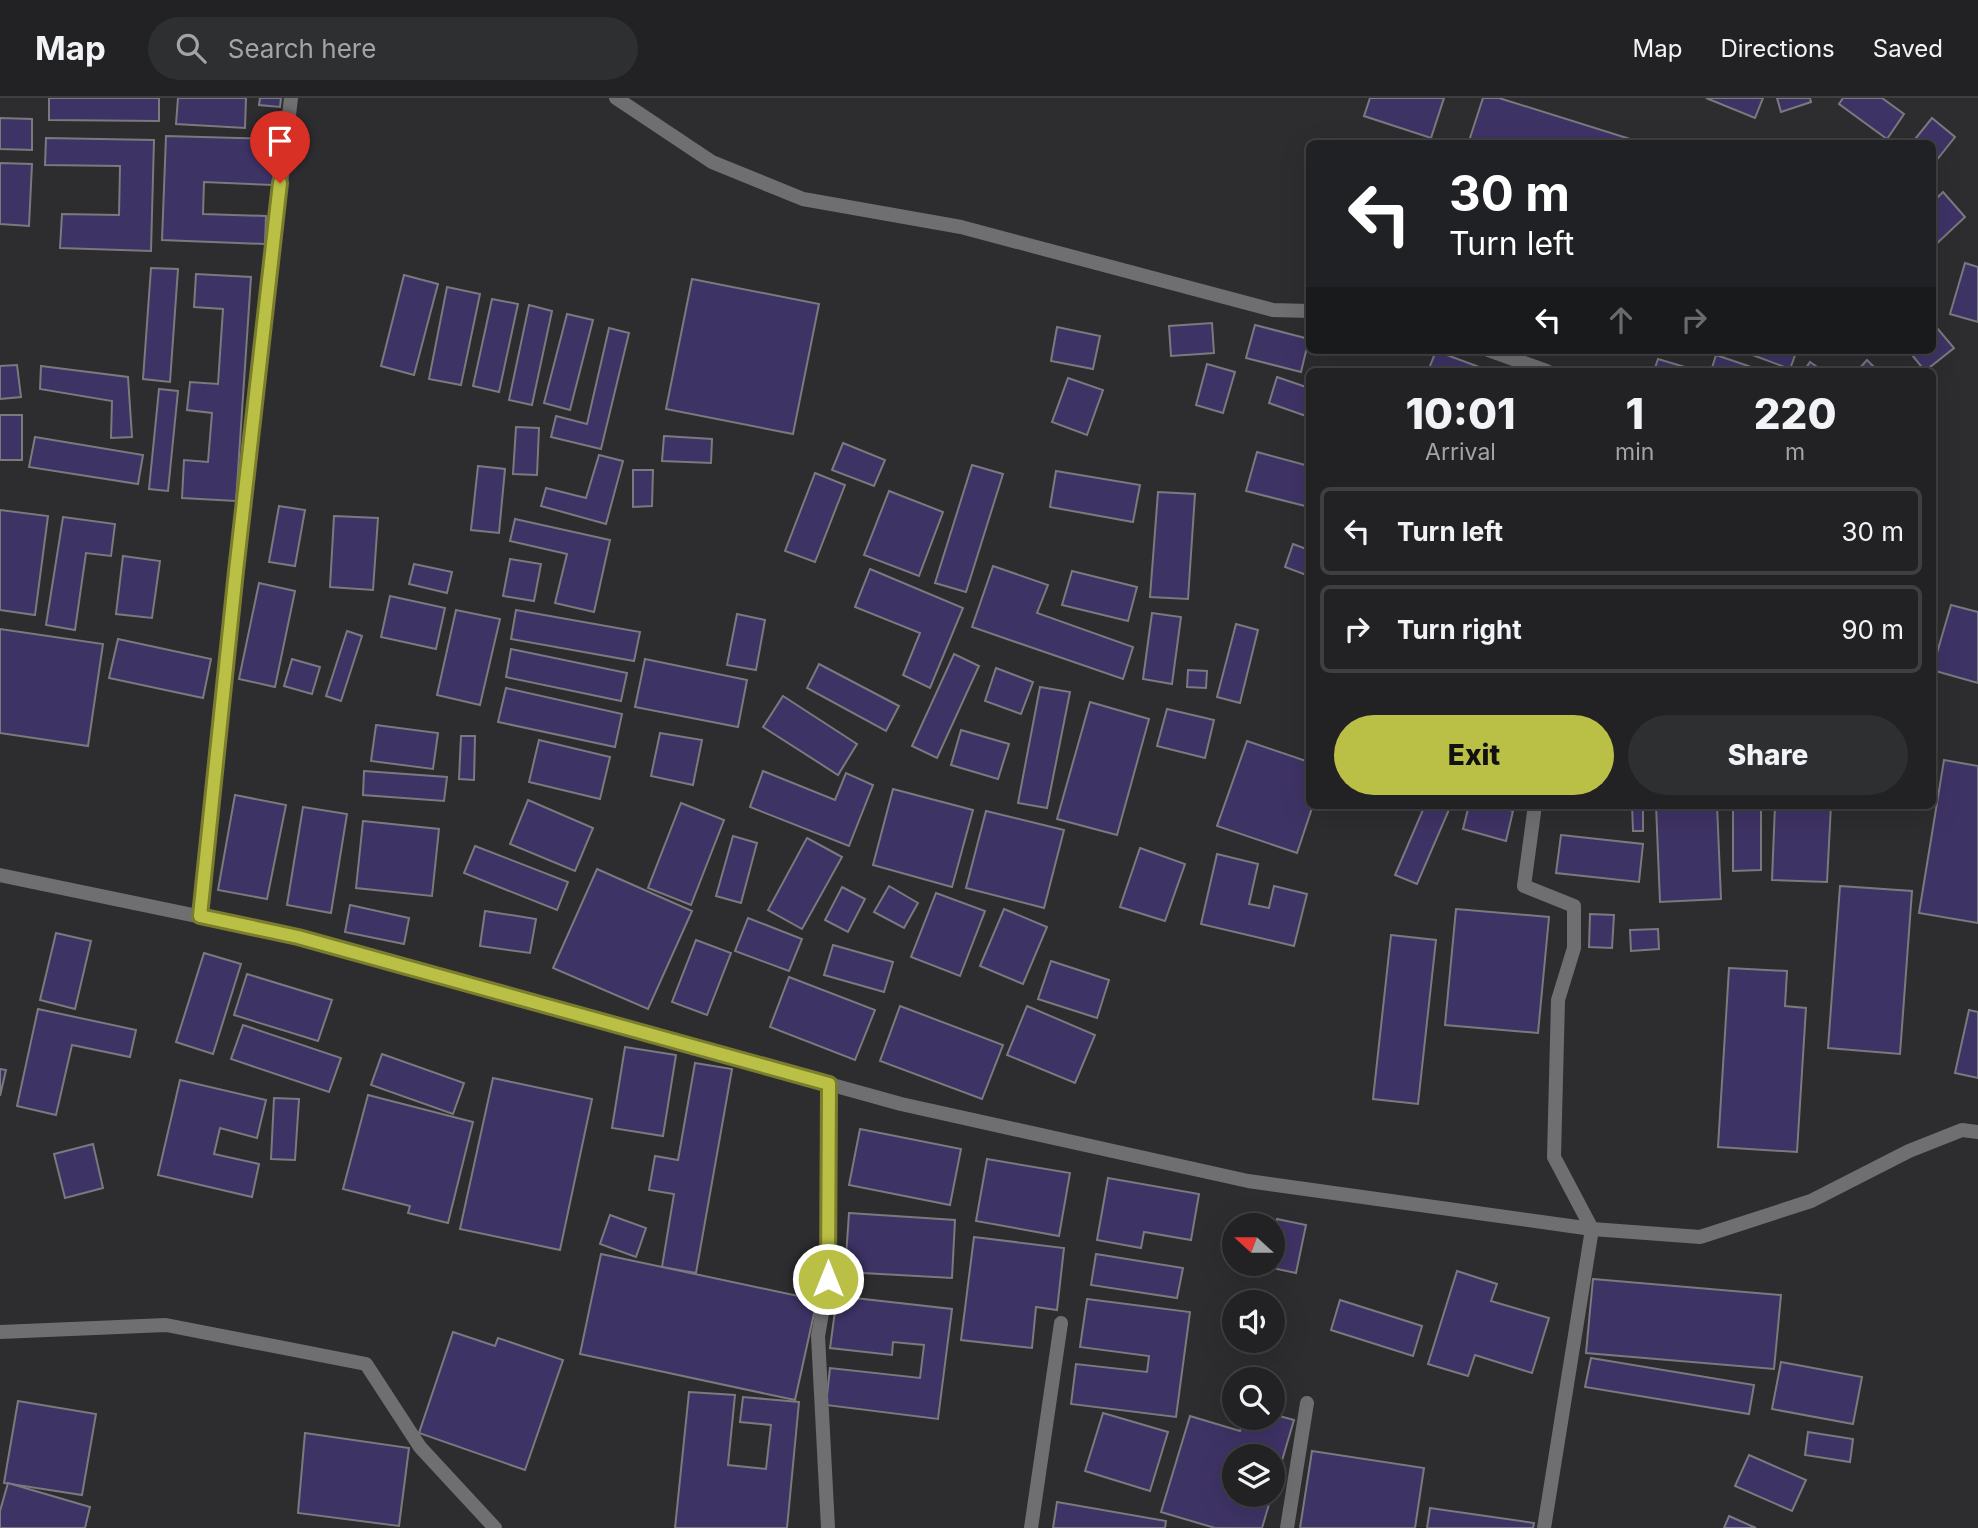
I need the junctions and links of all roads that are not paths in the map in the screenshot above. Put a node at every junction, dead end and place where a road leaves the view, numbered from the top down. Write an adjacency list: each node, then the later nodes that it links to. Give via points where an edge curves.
1 (291, 98): 8 (street)
2 (616, 98): 3 (street, via 712,162 803,199 961,227 1273,310)
3 (1306, 311)
4 (1499, 354): 5 (street)
5 (1539, 368)
6 (1534, 809): 11 (street, via 1524,886 1574,906 1574,948 1558,1000 1554,1157)
7 (0, 875): 8 (street)
8 (200, 916): 9 (street, via 298,937)
9 (829, 1084): 11 (street, via 1248,1181); 16 (street, via 828,1279 818,1336)
10 (1978, 1132): 11 (street, via 1962,1130 1909,1151 1811,1201 1700,1237)
11 (1592, 1229): 19 (street)
12 (1060, 1323): 17 (street)
13 (0, 1332): 15 (street, via 166,1325 366,1364 420,1447)
14 (1307, 1403): 18 (street)
15 (495, 1528)
16 (828, 1528)
17 (1031, 1528)
18 (1287, 1528)
19 (1544, 1528)

